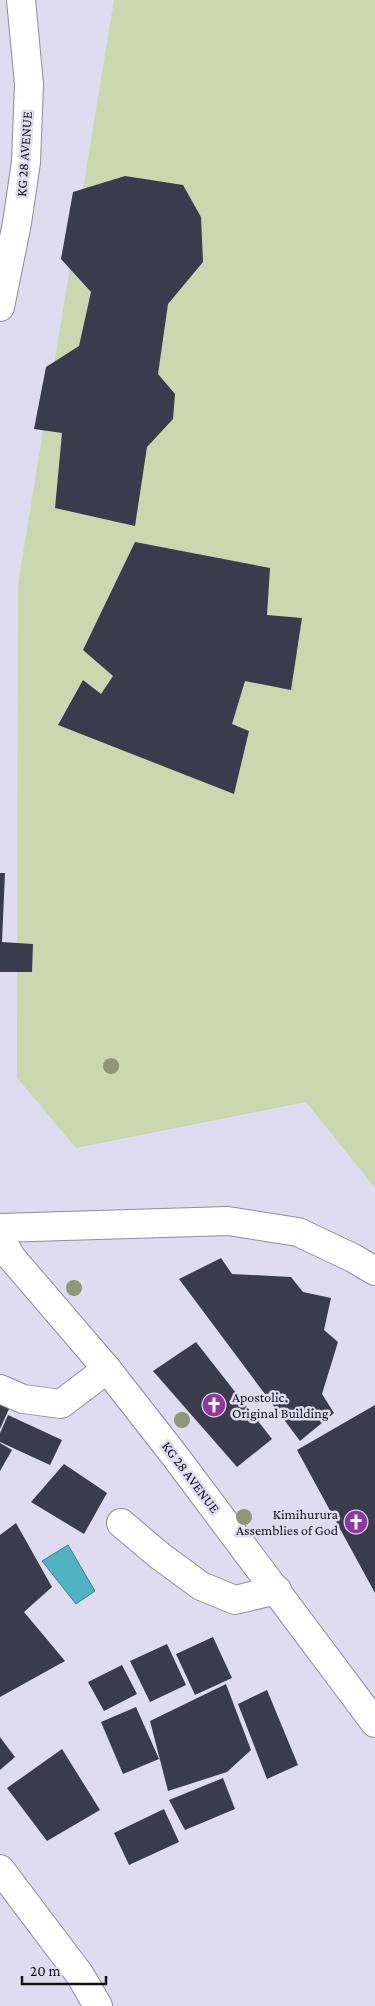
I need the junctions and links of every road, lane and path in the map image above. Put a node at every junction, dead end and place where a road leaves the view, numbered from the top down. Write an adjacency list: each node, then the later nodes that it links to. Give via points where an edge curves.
1 (22, 0): 2 (street, KG 28 AVENUE, via 29,84 26,162)
2 (0, 307)
3 (0, 1228): 5 (street, via 228,1221 298,1232)
4 (0, 1237): 6 (street, KG 28 AVENUE, via 11,1257)
5 (375, 1271)
6 (107, 1369): 7 (street, via 61,1404 23,1399); 9 (street, KG 28 AVENUE)
7 (0, 1389)
8 (121, 1524): 9 (street, via 202,1586 235,1600)
9 (277, 1590): 10 (street, KG 28 AVENUE)
10 (375, 1723)
11 (0, 1869): 12 (street, via 80,1975)
12 (98, 2006)

